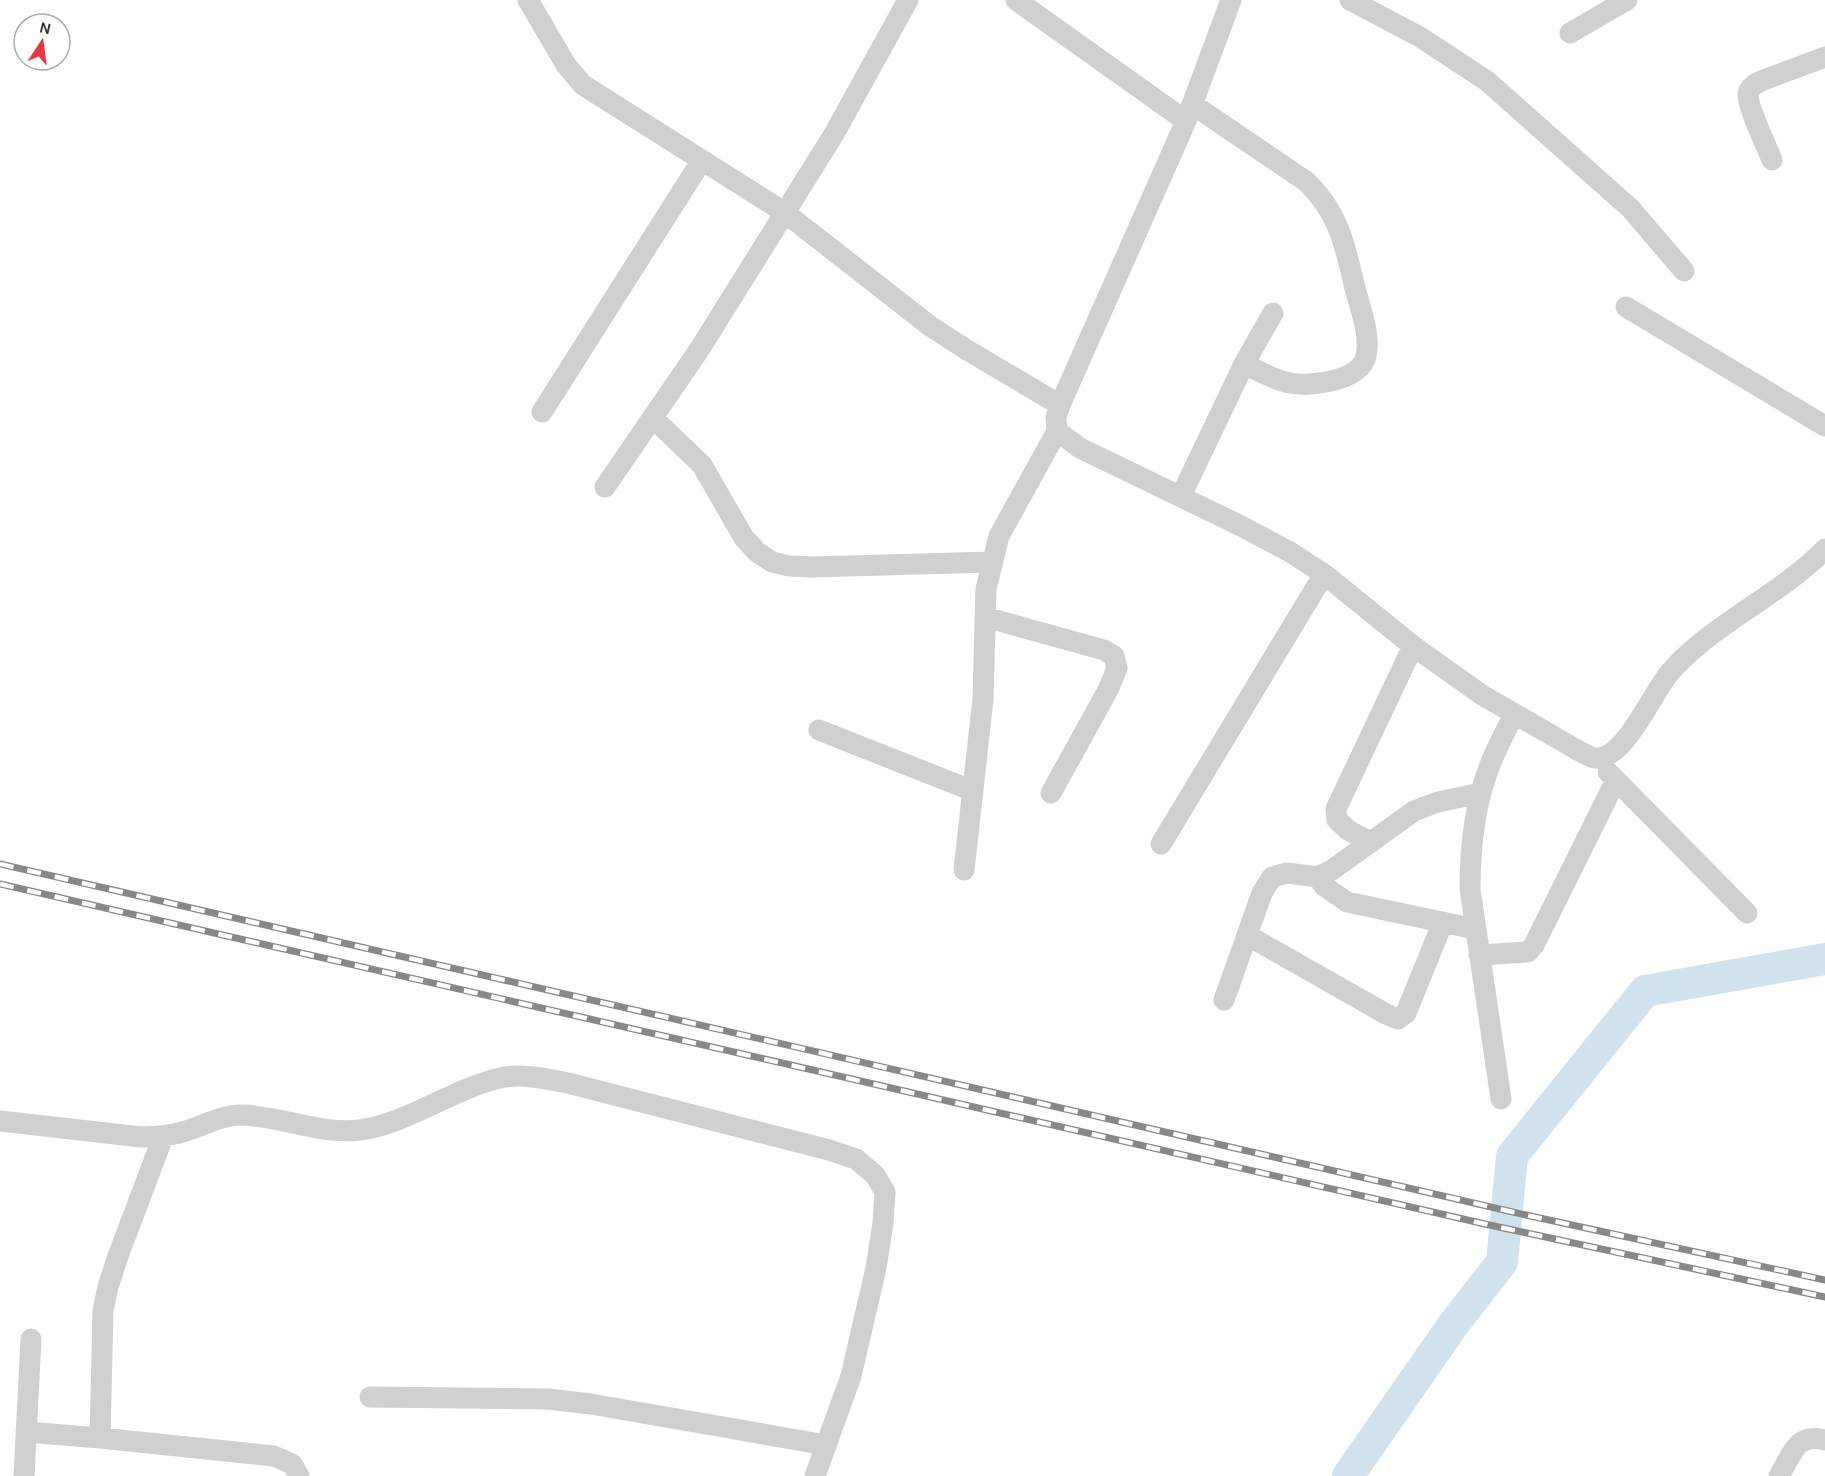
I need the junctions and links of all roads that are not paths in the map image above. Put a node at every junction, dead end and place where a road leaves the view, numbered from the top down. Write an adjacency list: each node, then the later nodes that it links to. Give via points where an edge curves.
1 (528, 0): 10 (street, via 566,66 583,85)
2 (908, 0): 12 (street, via 834,134)
3 (1016, 0): 9 (street)
4 (1231, 0): 9 (street)
5 (1350, 0): 13 (street, via 1420,37 1487,81 1630,208)
6 (1627, 0): 7 (street)
7 (1570, 33)
8 (1825, 57): 11 (street, via 1761,81 1748,93)
9 (1189, 113): 16 (street, via 1307,182 1322,197 1344,241 1367,340 1366,358 1356,372 1310,385 1270,377); 17 (street)
10 (702, 160): 12 (street); 18 (street)
11 (1772, 160)
12 (784, 212): 17 (street, via 930,326); 19 (street)
13 (1684, 272)
14 (1626, 308): 20 (street)
15 (1273, 313): 16 (street)
16 (1244, 364): 23 (street)
17 (1060, 405): 21 (street)
18 (542, 412)
19 (653, 417): 22 (street); 25 (street, via 702,465 744,538 772,562 812,567)
20 (1825, 426)
21 (1057, 430): 23 (street, via 1080,448); 25 (street, via 999,536)
22 (605, 487)
23 (1181, 496): 26 (street, via 1290,552)
24 (1825, 549): 31 (street, via 1788,581 1703,640 1670,672 1622,745 1610,755)
25 (992, 562): 27 (street)
26 (1324, 574): 28 (street); 37 (street)
27 (985, 617): 33 (street, via 983,699); 34 (street, via 1114,656 1117,668 1108,690)
28 (1413, 646): 29 (street); 36 (street, via 1336,809 1337,820)
29 (1514, 714): 31 (street); 35 (street)
30 (819, 730): 33 (street)
31 (1595, 758): 32 (street)
32 (1616, 780): 40 (street); 44 (street, via 1534,945 1528,952)
33 (973, 791): 38 (street)
34 (1051, 793)
35 (1480, 793): 36 (street, via 1414,811); 42 (street, via 1470,856)
36 (1370, 842): 39 (street)
37 (1161, 844)
38 (964, 870)
39 (1318, 877): 41 (street, via 1347,902); 43 (street, via 1287,873 1272,878 1262,893)
40 (1747, 913)
41 (1443, 922): 42 (street); 43 (street, via 1406,1013 1398,1019)
42 (1475, 929): 44 (street)
43 (1247, 935): 45 (street)
44 (1479, 955): 46 (street)
45 (1224, 1000)
46 (1501, 1099)
47 (0, 1121): 48 (street)
48 (163, 1137): 52 (street, via 108,1287 103,1311); 54 (street, via 226,1116 245,1115 330,1130 359,1130 386,1124 486,1081 532,1077 568,1083 856,1159 875,1175 885,1192 883,1223 850,1376)
49 (31, 1339): 51 (street)
50 (370, 1396): 54 (street, via 548,1399)
51 (26, 1432): 52 (street); 55 (street)
52 (100, 1438): 56 (street, via 274,1456 292,1464)
53 (1825, 1440): 58 (street, via 1806,1438 1796,1446)
54 (826, 1445): 57 (street)
55 (24, 1476)
56 (299, 1476)
57 (814, 1476)
58 (1779, 1476)

